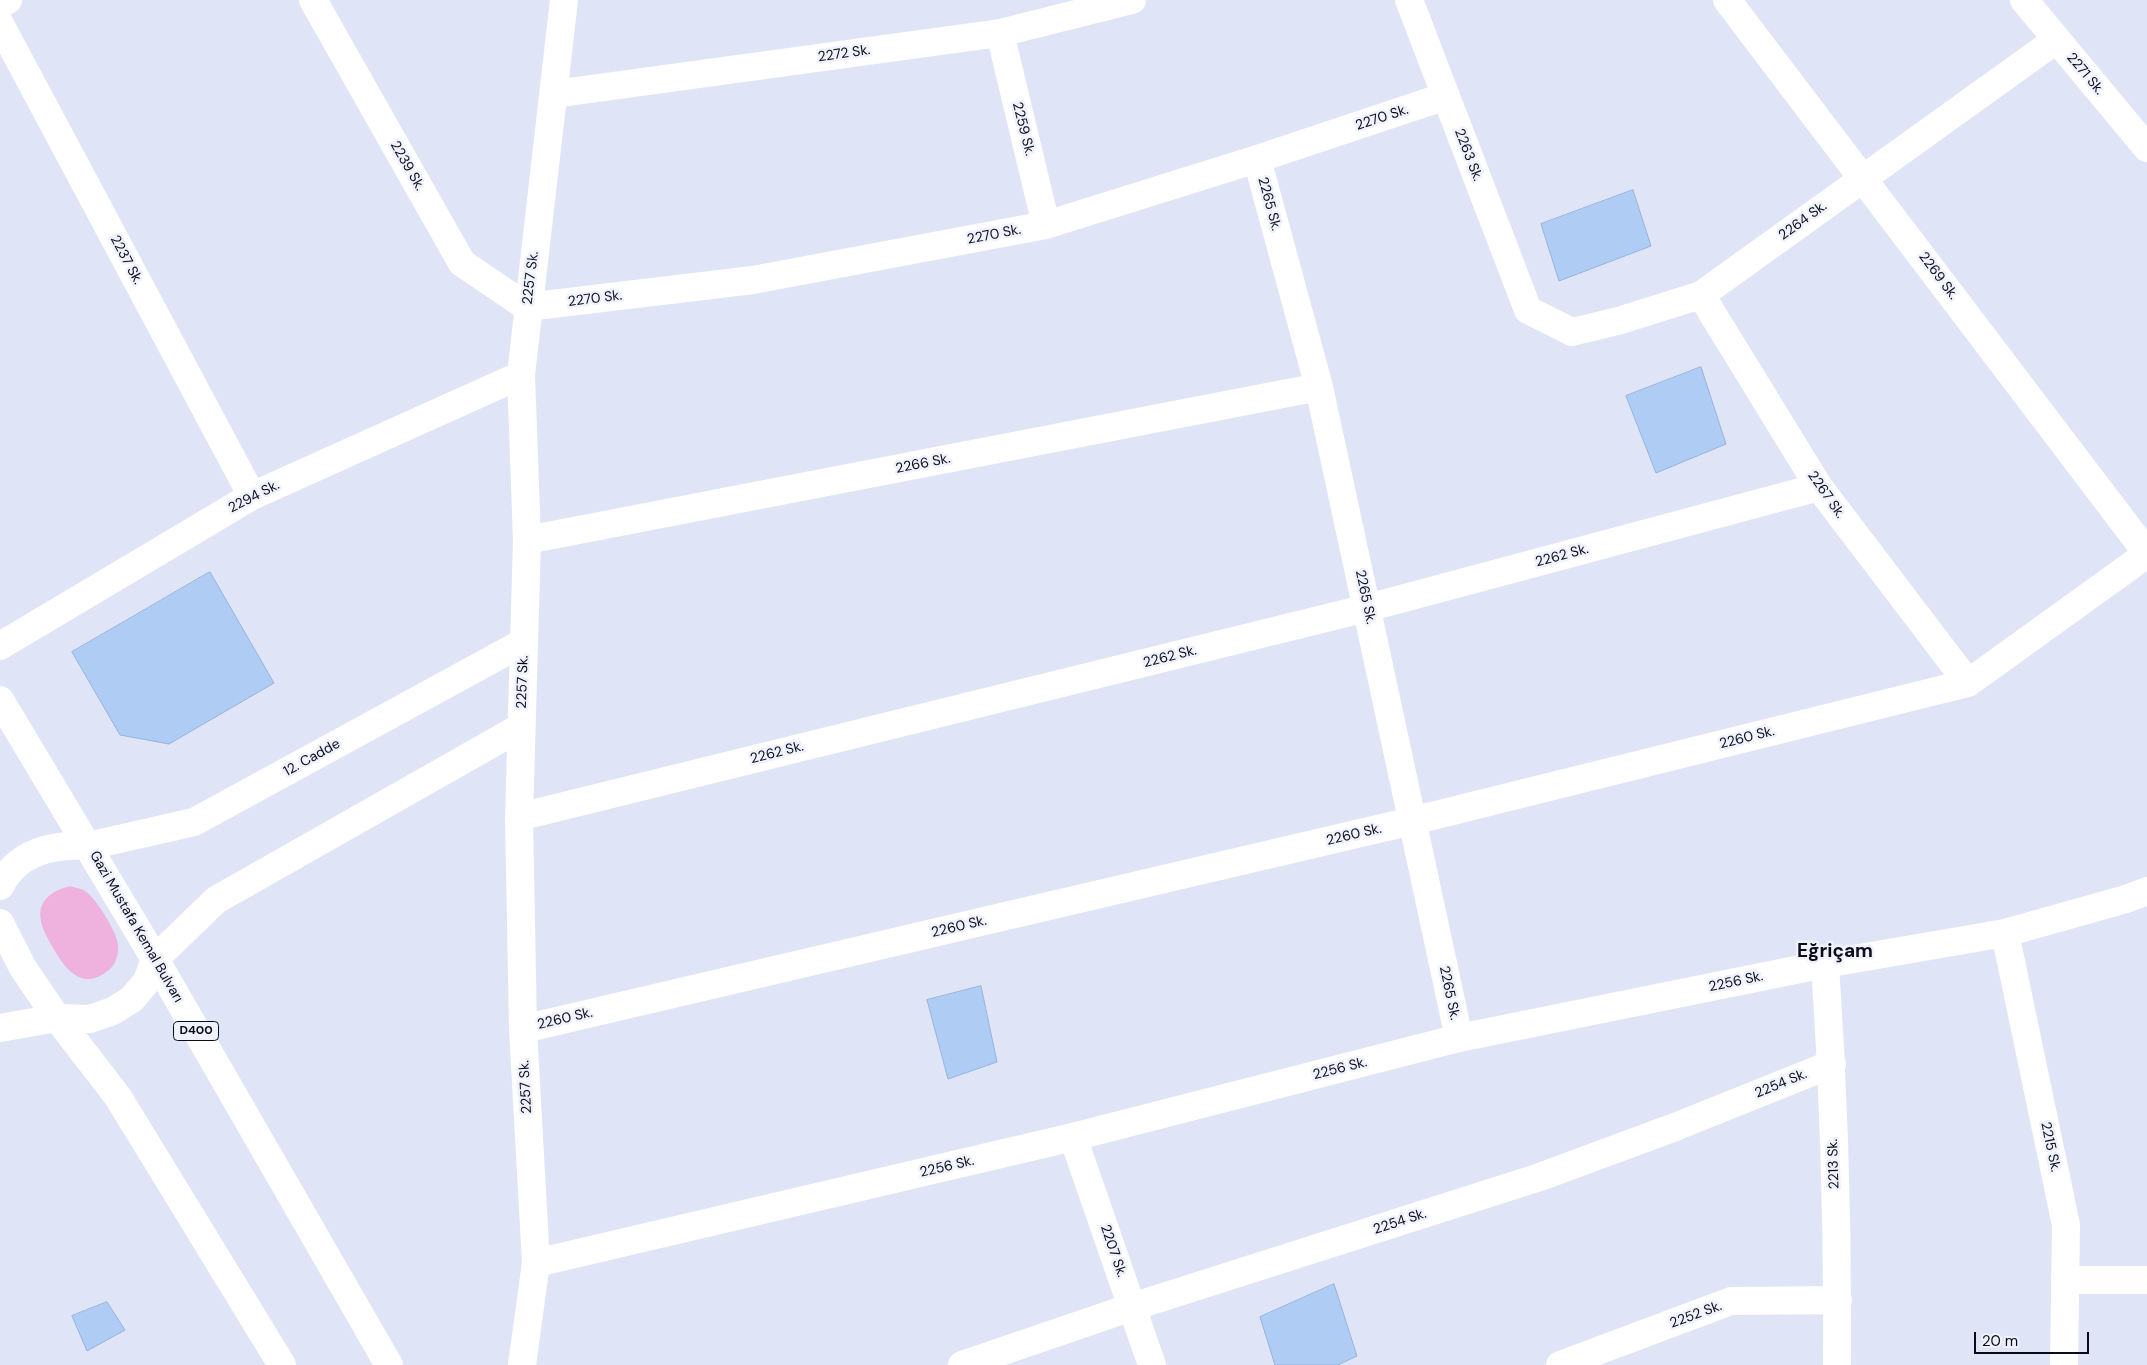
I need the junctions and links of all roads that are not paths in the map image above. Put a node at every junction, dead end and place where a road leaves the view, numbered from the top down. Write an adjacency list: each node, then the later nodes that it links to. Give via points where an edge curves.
1 (8, 0): 8 (main road)
2 (313, 0): 19 (main road, 2239 Sk., via 462,263)
3 (564, 0): 12 (main road, 2257 Sk.)
4 (1132, 0): 10 (main road, 2272 Sk.)
5 (1409, 0): 13 (main road, 2263 Sk.)
6 (1727, 0): 16 (main road, 2269 Sk.)
7 (2024, 0): 11 (main road, 2271 Sk.)
8 (0, 5)
9 (0, 24): 24 (main road, 2237 Sk.)
10 (1000, 33): 12 (main road, 2272 Sk.); 17 (main road, 2259 Sk.)
11 (2056, 40): 14 (main road, 2271 Sk.); 16 (main road, 2264 Sk.)
12 (554, 94): 19 (main road, 2257 Sk.)
13 (1446, 96): 15 (main road, 2270 Sk.); 20 (main road, 2263 Sk.)
14 (2147, 148)
15 (1257, 159): 17 (main road, 2270 Sk.); 22 (main road, 2265 Sk.)
16 (1863, 177): 18 (main road, 2264 Sk.); 26 (main road, 2269 Sk.)
17 (1046, 225): 19 (main road, 2270 Sk., via 753,280)
18 (1701, 295): 20 (main road, 2264 Sk., via 1572,332); 23 (main road, 2267 Sk.)
19 (527, 307): 21 (main road, 2257 Sk.)
20 (1528, 310)
21 (521, 375): 24 (main road, 2294 Sk.); 25 (main road, 2257 Sk.)
22 (1319, 387): 25 (main road, 2266 Sk.); 27 (main road, 2265 Sk.)
23 (1819, 487): 27 (main road, 2262 Sk.); 30 (main road, 2267 Sk.)
24 (252, 496): 29 (main road, 2294 Sk.)
25 (527, 540): 28 (main road, 2257 Sk.)
26 (2147, 554): 30 (main road, 2260 Sk.)
27 (1367, 608): 33 (main road, 2262 Sk.); 34 (main road, 2265 Sk.)
28 (524, 642): 32 (main road, 2257 Sk.); 35 (main road, 12. Cadde, via 194,822)
29 (0, 646)
30 (1968, 683): 34 (main road, 2260 Sk.)
31 (0, 700): 35 (main road, Gazi Mustafa Kemal Bulvarı / D400)
32 (521, 727): 33 (main road, 2257 Sk.); 40 (main road, via 216,900)
33 (519, 817): 44 (main road, 2257 Sk.)
34 (1412, 821): 44 (main road, 2260 Sk.); 45 (main road, 2265 Sk.)
35 (88, 846): 36 (main road, 12. Cadde, via 63,845 42,850 23,860 5,876); 40 (main road, Gazi Mustafa Kemal Bulvarı / D400)
36 (0, 886)
37 (2147, 890): 39 (main road, 2256 Sk.)
38 (0, 923): 42 (main road, via 23,968)
39 (2005, 933): 41 (main road, 2256 Sk.); 49 (main road, 2215 Sk., via 2066,1225)
40 (155, 959): 42 (main road, via 147,981 132,999 113,1011 90,1019); 54 (main road, Gazi Mustafa Kemal Bulvarı / D400)
41 (1825, 964): 45 (main road, 2256 Sk.); 46 (main road, 2213 Sk.)
42 (57, 1018): 43 (main road); 53 (main road, via 118,1098)
43 (0, 1028)
44 (523, 1029): 48 (main road, 2257 Sk.)
45 (1459, 1038): 47 (main road, 2256 Sk.)
46 (1832, 1064): 51 (main road, 2213 Sk.); 52 (main road, 2254 Sk., via 1540,1177)
47 (1074, 1137): 48 (main road, 2256 Sk.); 52 (main road, 2207 Sk.)
48 (536, 1263): 55 (main road, 2257 Sk.)
49 (2065, 1280): 50 (main road); 60 (main road, 2215 Sk.)
50 (2147, 1280)
51 (1838, 1300): 58 (main road, 2252 Sk., via 1731,1301); 59 (main road, 2213 Sk.)
52 (1132, 1307): 56 (main road, 2254 Sk.); 57 (main road, 2207 Sk.)
53 (276, 1363)
54 (388, 1365)
55 (522, 1365)
56 (962, 1365)
57 (1152, 1365)
58 (1560, 1365)
59 (1837, 1365)
60 (2064, 1365)

